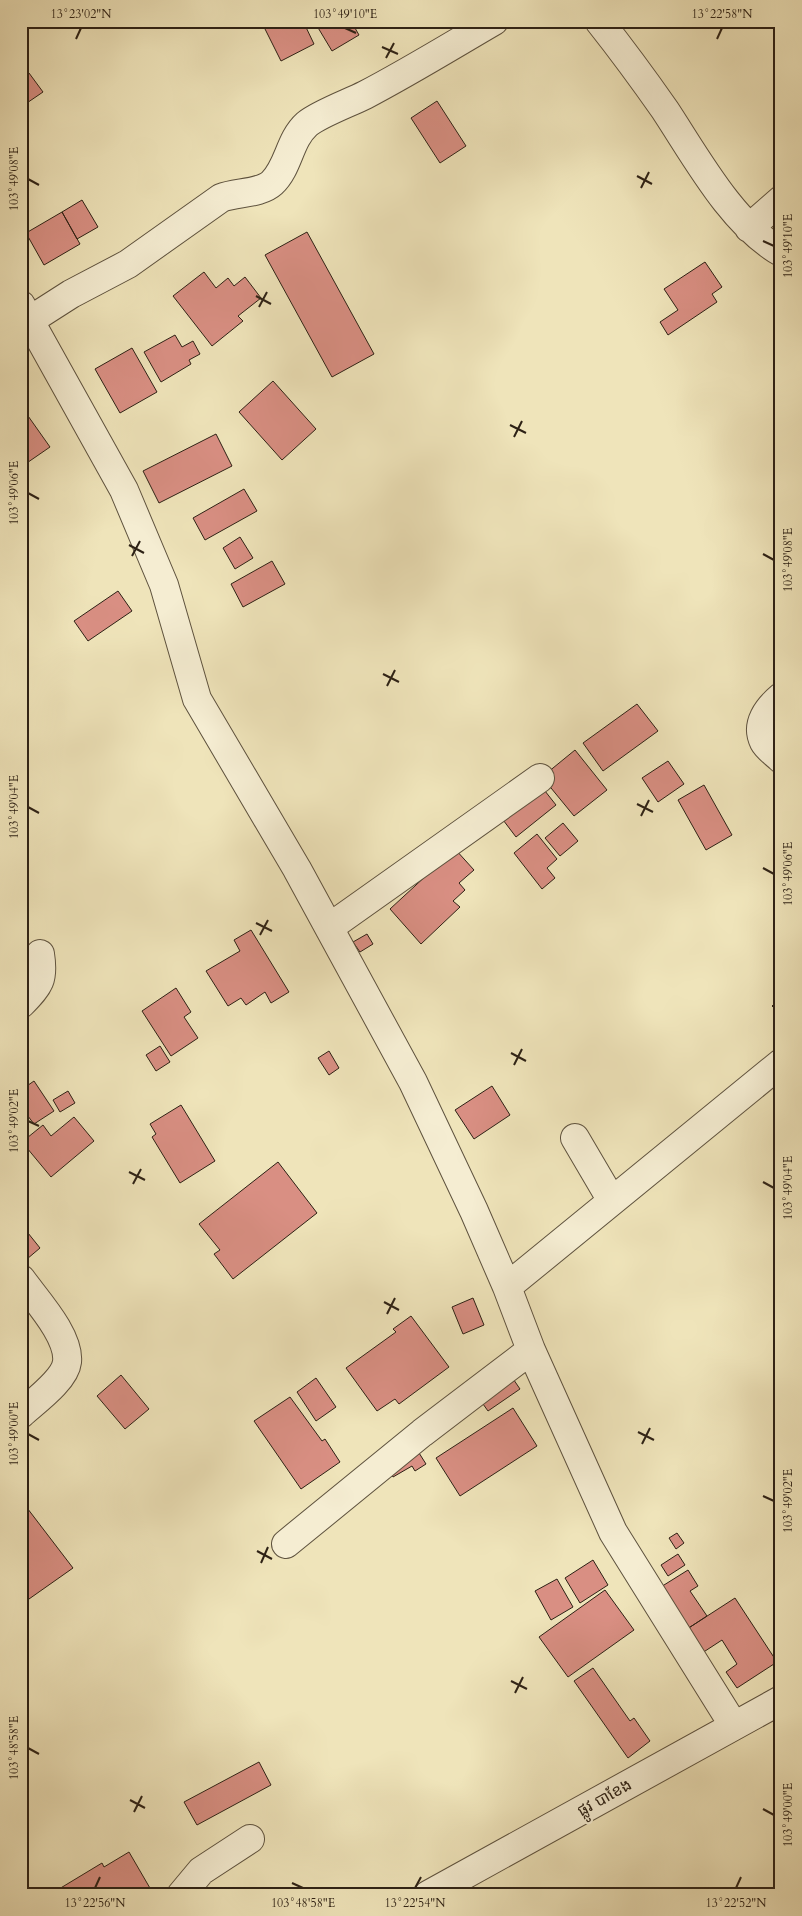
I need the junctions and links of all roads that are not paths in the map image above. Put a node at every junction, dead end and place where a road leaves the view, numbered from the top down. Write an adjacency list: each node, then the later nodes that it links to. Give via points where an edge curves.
1 (494, 21): 6 (street, via 308,124 294,140 282,168 271,183 259,190 221,198 128,264)
2 (599, 21): 4 (street)
3 (781, 200): 4 (street)
4 (749, 228): 5 (street)
5 (781, 252)
6 (24, 317): 10 (street, via 124,490 164,585 197,699)
7 (781, 697): 8 (street, via 769,707 761,723 764,742)
8 (781, 759)
9 (540, 778): 10 (street)
10 (330, 927): 17 (street, via 413,1082)
11 (40, 954): 12 (street, via 43,973 32,993)
12 (21, 1004)
13 (781, 1062): 15 (street)
14 (575, 1138): 15 (street)
15 (612, 1202): 17 (street)
16 (21, 1279): 19 (street, via 65,1341 67,1363 53,1386)
17 (508, 1287): 18 (street)
18 (531, 1350): 20 (street, via 422,1433); 22 (street, via 614,1532)
19 (21, 1414)
20 (286, 1544)
21 (781, 1700): 22 (street, ផ្លូវ បាខែង)
22 (734, 1726): 25 (street, ផ្លូវ បាខែង)
23 (250, 1839): 24 (street, via 201,1871)
24 (181, 1895)
25 (428, 1895)

